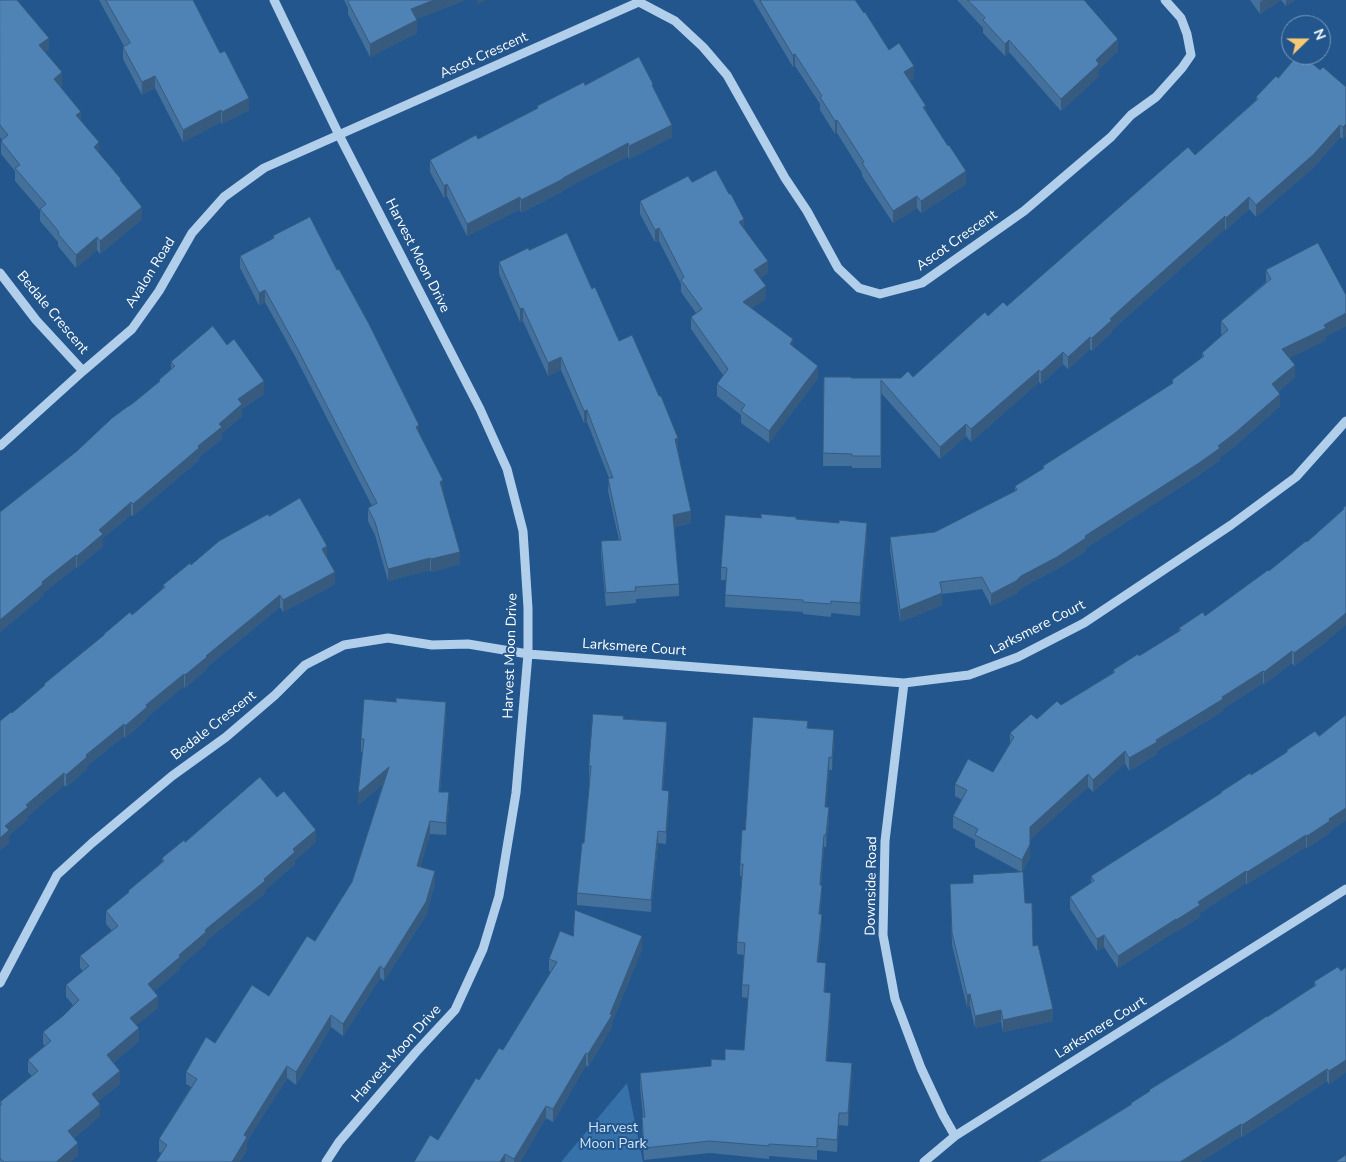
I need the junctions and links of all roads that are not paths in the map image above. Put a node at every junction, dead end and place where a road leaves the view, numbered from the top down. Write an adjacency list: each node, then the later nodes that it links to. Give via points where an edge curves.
1 (274, 0): 4 (street, Harvest Moon Drive)
2 (1165, 0): 3 (street, Ascot Crescent, via 1181,18 1188,34 1191,56 1156,97 1130,116 1111,137 1024,211 922,282 880,294 859,288 838,268 727,75 675,21)
3 (640, 1): 4 (street, Ascot Crescent)
4 (339, 135): 6 (street, Avalon Road, via 264,168 224,197 192,233 159,291 132,329); 9 (street, Harvest Moon Drive, via 480,409 506,469 523,531)
5 (0, 273): 6 (street, Bedale Crescent, via 36,320)
6 (83, 371): 8 (street, Avalon Road)
7 (1346, 421): 10 (street, Larksmere Court, via 1296,477 1231,525 1084,623 1018,657 970,676)
8 (0, 446)
9 (528, 654): 10 (street, Larksmere Court); 12 (street, Bedale Crescent, via 468,644 432,645 388,638 344,646 305,665 275,695 172,776 57,875); 14 (street, Harvest Moon Drive, via 516,792 500,896 483,948 455,1010 339,1142)
10 (904, 683): 13 (street, Downside Road, via 885,841 883,934 894,999 921,1068)
11 (1346, 889): 13 (street, Larksmere Court)
12 (0, 983)
13 (955, 1136): 15 (street, Larksmere Court)
14 (326, 1162)
15 (924, 1162)

